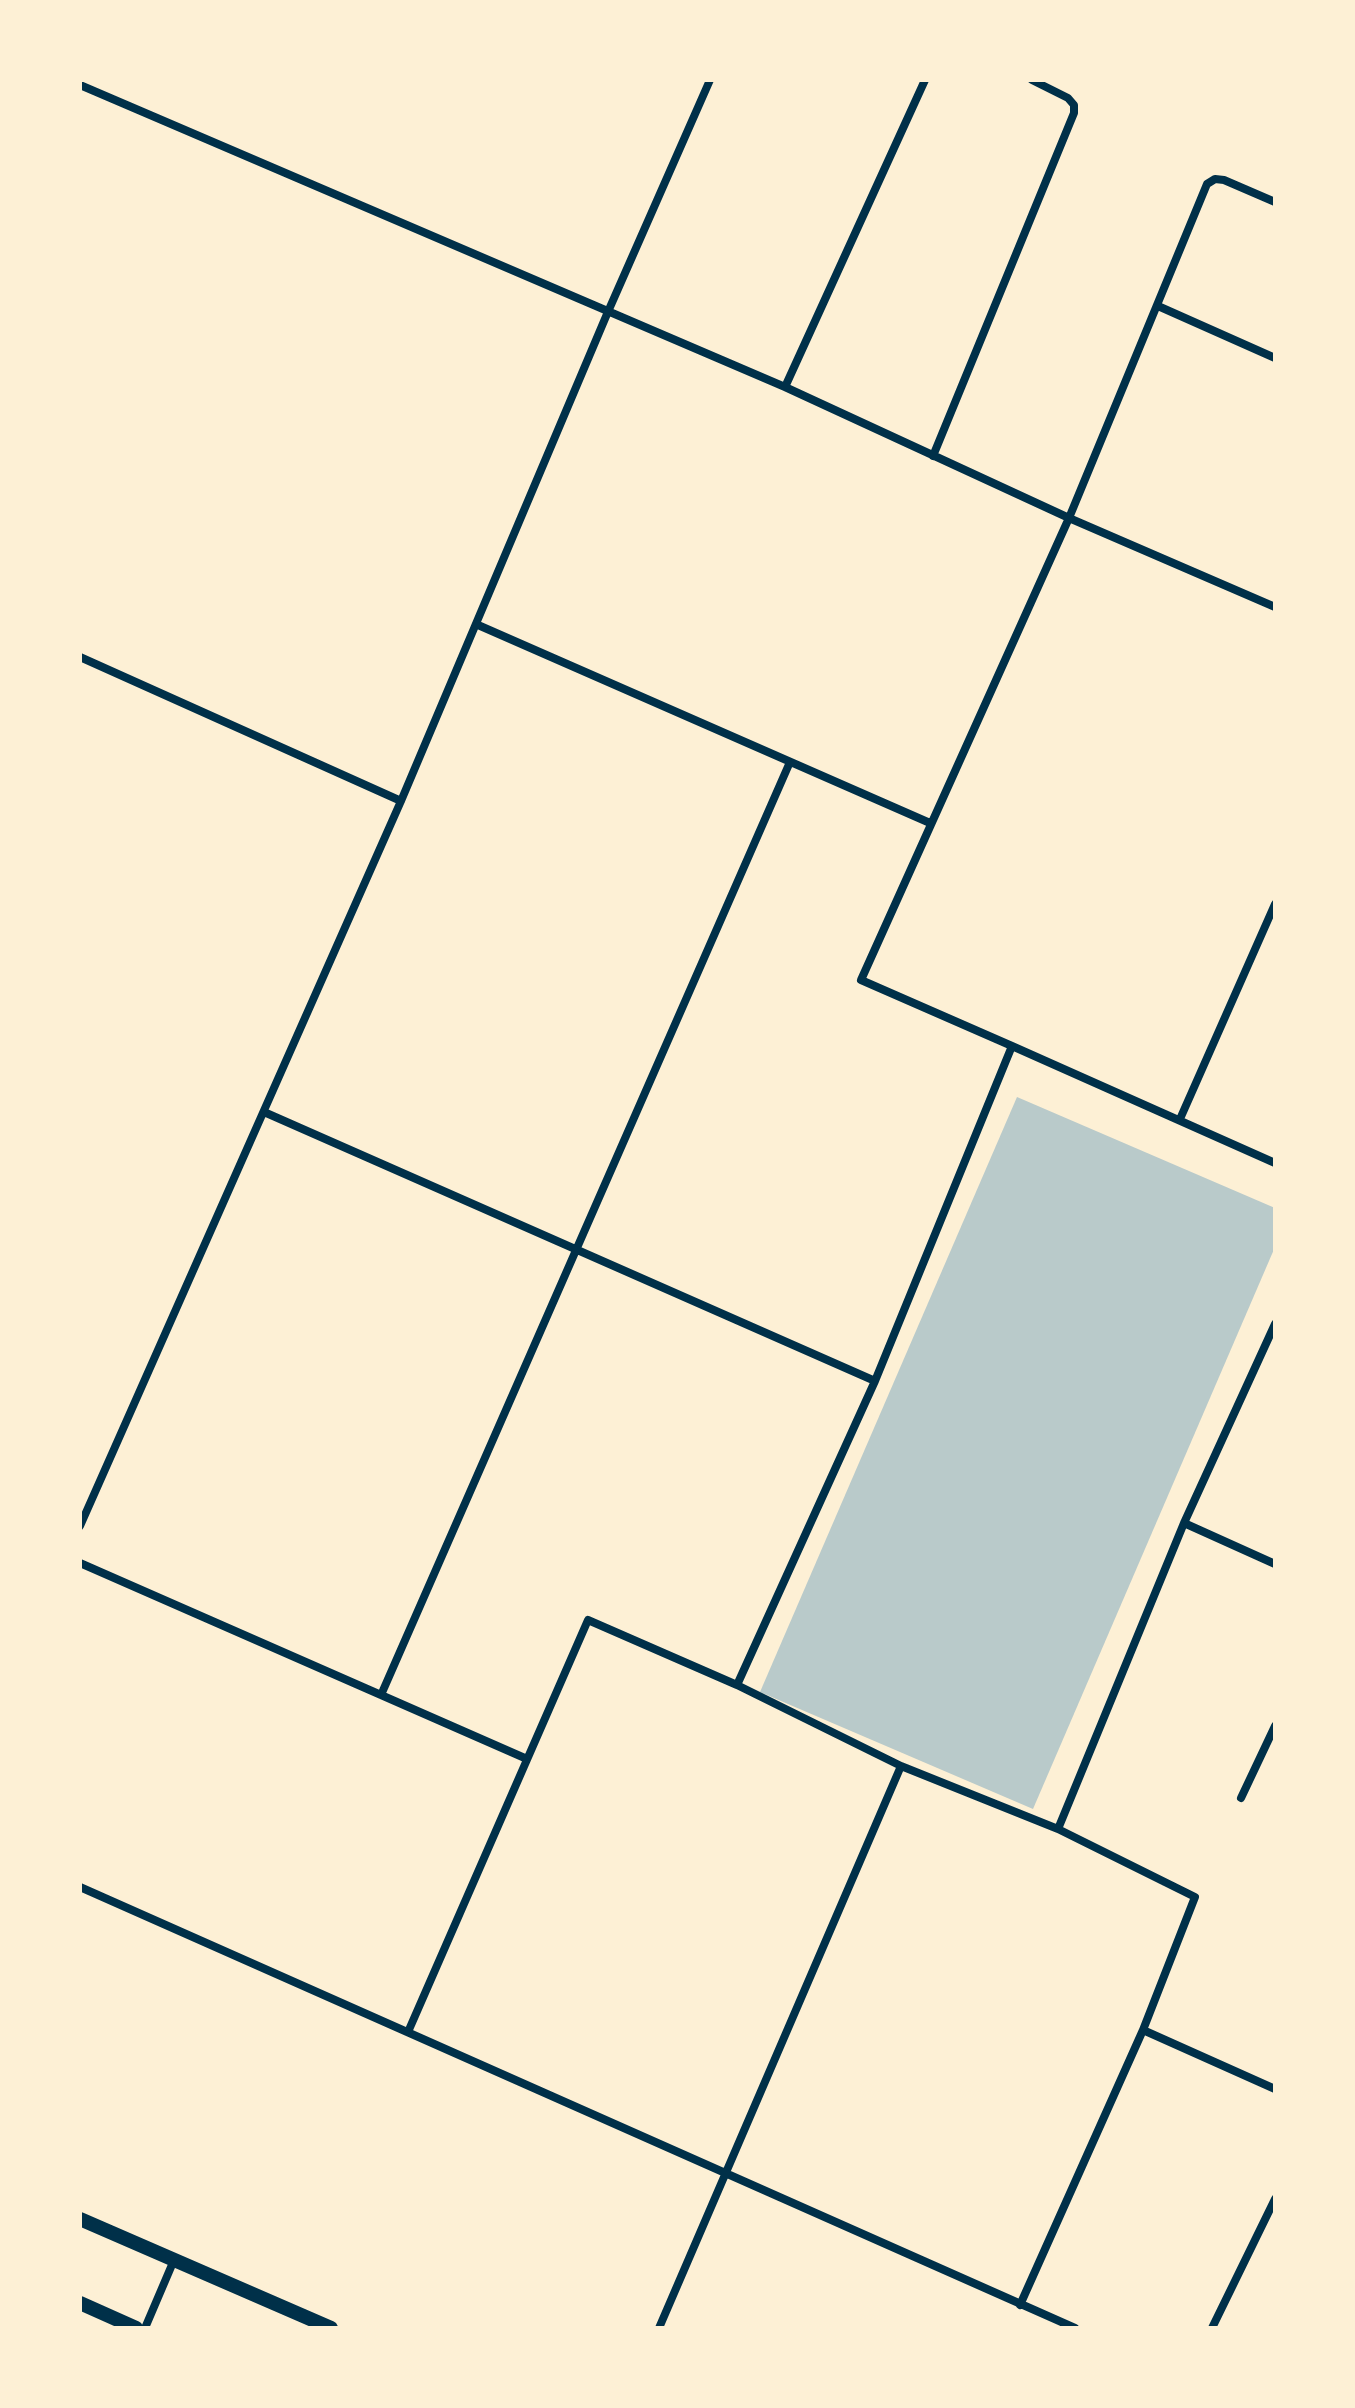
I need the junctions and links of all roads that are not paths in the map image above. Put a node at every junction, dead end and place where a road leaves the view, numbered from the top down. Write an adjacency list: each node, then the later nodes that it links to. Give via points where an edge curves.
1 (710, 80): 7 (street)
2 (925, 80): 9 (street)
3 (1032, 80): 10 (street, via 1068,98 1074,113)
4 (80, 85): 7 (street)
5 (1275, 202): 6 (street, via 1224,180 1207,184)
6 (1158, 306): 8 (street); 11 (street)
7 (607, 314): 9 (street); 13 (street)
8 (1275, 358)
9 (785, 387): 10 (street)
10 (933, 456): 11 (street)
11 (1069, 518): 12 (street); 17 (street)
12 (1275, 607)
13 (478, 625): 15 (street); 16 (street)
14 (80, 657): 16 (street)
15 (790, 762): 17 (street); 23 (street)
16 (401, 801): 20 (street)
17 (930, 823): 19 (street, via 861,980)
18 (1275, 904): 21 (street)
19 (1012, 1046): 21 (street); 25 (street)
20 (264, 1112): 23 (street); 27 (street)
21 (1180, 1119): 22 (street)
22 (1275, 1163)
23 (577, 1249): 25 (street); 31 (street)
24 (1275, 1324): 26 (street)
25 (875, 1381): 30 (street)
26 (1184, 1523): 29 (street); 36 (street)
27 (80, 1526)
28 (80, 1563): 31 (street)
29 (1275, 1564)
30 (737, 1685): 33 (street, via 588,1620); 34 (street)
31 (381, 1695): 33 (street)
32 (1275, 1726): 35 (street)
33 (527, 1759): 39 (street)
34 (901, 1766): 36 (street); 41 (street)
35 (1241, 1798)
36 (1058, 1829): 38 (street, via 1195,1897)
37 (80, 1887): 39 (street)
38 (1143, 2030): 40 (street); 46 (street)
39 (408, 2032): 41 (street)
40 (1275, 2089)
41 (724, 2175): 46 (street); 50 (street)
42 (1275, 2199): 52 (street)
43 (80, 2219): 44 (street)
44 (174, 2260): 48 (street); 49 (street)
45 (80, 2303): 47 (street)
46 (1020, 2305): 51 (street)
47 (136, 2328)
48 (145, 2328)
49 (331, 2328)
50 (659, 2328)
51 (1075, 2328)
52 (1212, 2328)

